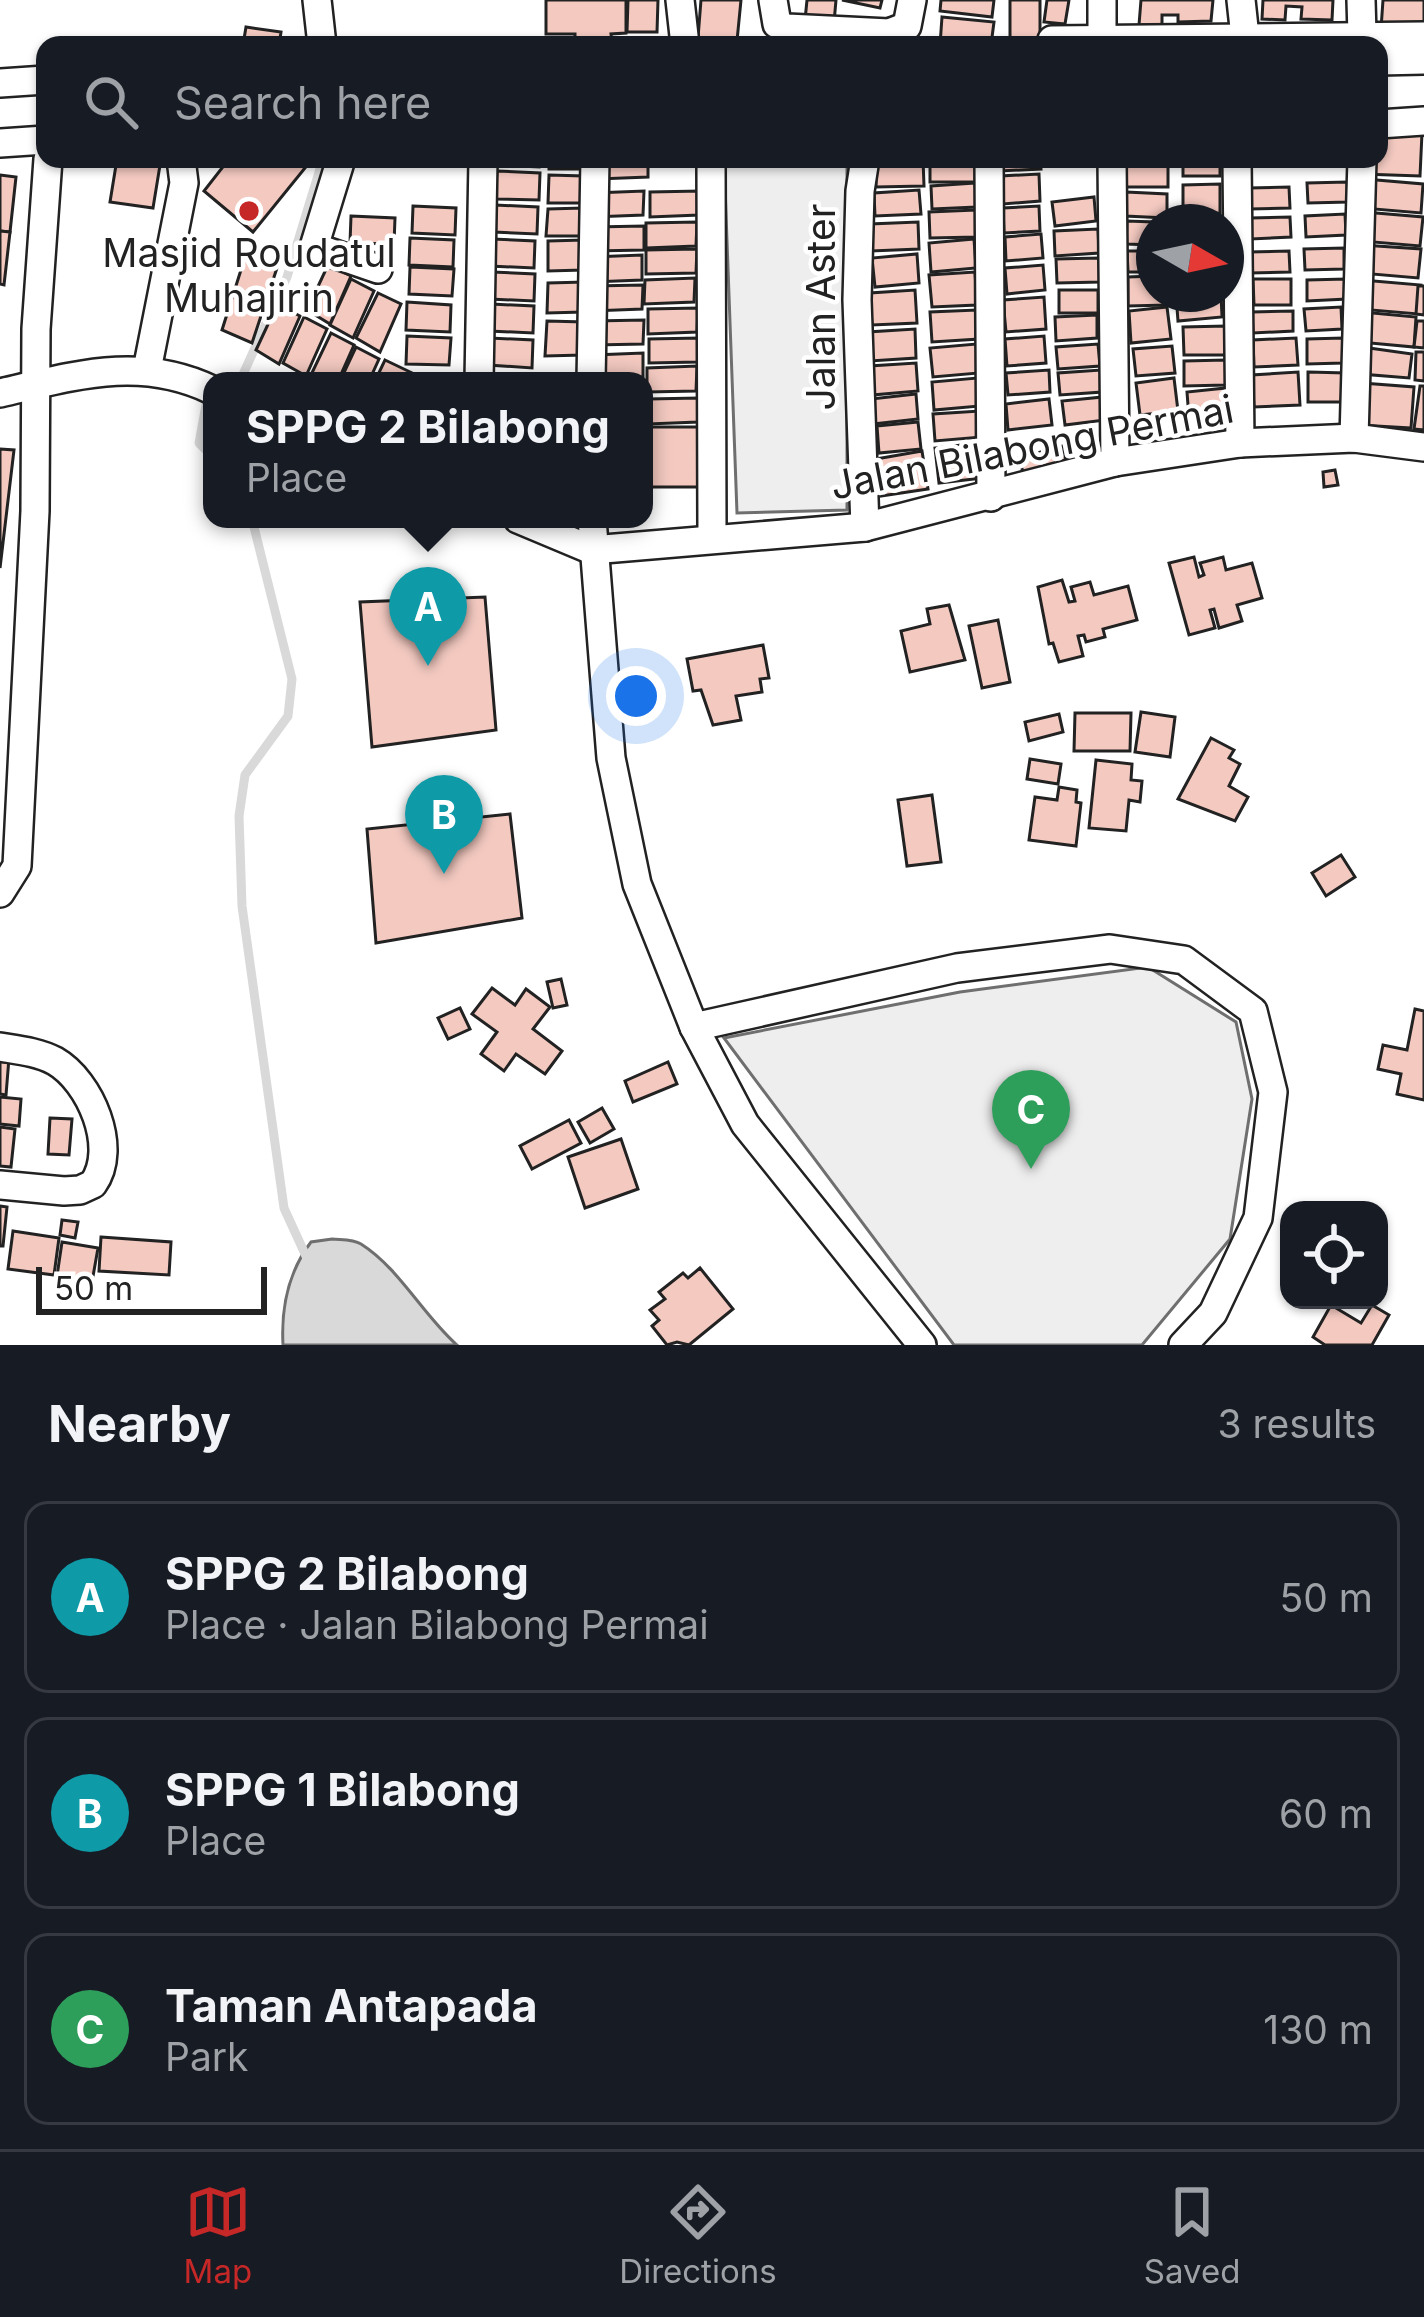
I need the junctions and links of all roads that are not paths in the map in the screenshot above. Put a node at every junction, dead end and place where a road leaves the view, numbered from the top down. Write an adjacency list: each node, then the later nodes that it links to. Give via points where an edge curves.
1 (317, 0): 9 (street)
2 (680, 0): 10 (street)
3 (773, 0): 4 (street, via 777,24 787,28 889,33 908,26)
4 (912, 0)
5 (1102, 0): 11 (street)
6 (1241, 0): 12 (street)
7 (1361, 0): 8 (street)
8 (1362, 35): 13 (street); 14 (street)
9 (321, 36)
10 (684, 36)
11 (1102, 36)
12 (1246, 36)
13 (1304, 36)
14 (1424, 36)
15 (1424, 60): 16 (street)
16 (1388, 61)
17 (36, 80): 18 (street)
18 (0, 82)
19 (1424, 121): 20 (street)
20 (1388, 123)
21 (36, 141): 22 (street)
22 (0, 143)
23 (47, 168): 38 (street)
24 (183, 168): 35 (street)
25 (338, 168): 34 (street, via 314,247)
26 (483, 168): 36 (street)
27 (595, 168): 37 (street)
28 (711, 168): 49 (street)
29 (864, 168): 46 (street, Jalan Aster, via 857,300)
30 (989, 168): 45 (street)
31 (1112, 168): 44 (street)
32 (1238, 168): 42 (street)
33 (1362, 168): 41 (street)
34 (378, 269)
35 (147, 370): 38 (street, via 86,372); 39 (street)
36 (479, 372)
37 (591, 372)
38 (35, 386): 40 (street); 51 (street, via 35,511)
39 (203, 386)
40 (0, 393)
41 (1354, 438): 42 (street, Jalan Bilabong Permai); 43 (street, Jalan Bilabong Permai)
42 (1240, 442): 44 (street, Jalan Bilabong Permai)
43 (1424, 447)
44 (1115, 463): 45 (street, Jalan Bilabong Permai)
45 (991, 497): 46 (street, Jalan Bilabong Permai)
46 (865, 527): 49 (street, Jalan Bilabong Permai)
47 (539, 528): 50 (street, Jalan Bilabong Permai)
48 (592, 528): 50 (street)
49 (712, 537): 50 (street, Jalan Bilabong Permai)
50 (592, 550): 53 (street, via 611,758 637,884)
51 (11, 780): 52 (street, via 17,866)
52 (0, 893)
53 (694, 1027): 56 (street, via 745,1124); 57 (street, via 957,968 1110,949 1184,960 1253,1011 1273,1092 1258,1218 1213,1313)
54 (0, 1047): 55 (street, via 57,1062 84,1087 99,1126 101,1165 98,1178 80,1190)
55 (0, 1185)
56 (922, 1345)
57 (1183, 1345)

